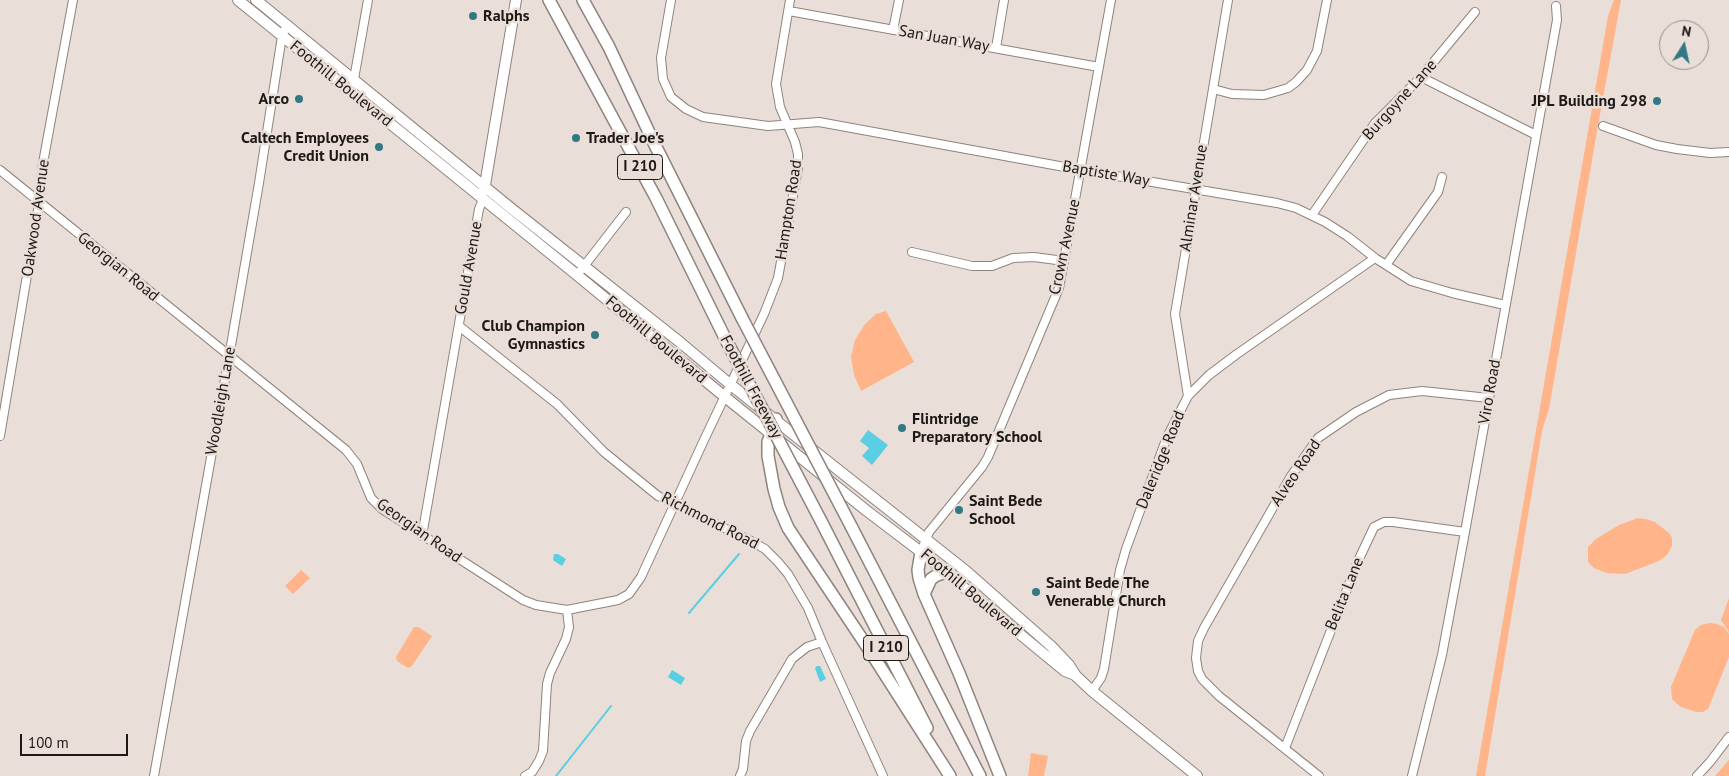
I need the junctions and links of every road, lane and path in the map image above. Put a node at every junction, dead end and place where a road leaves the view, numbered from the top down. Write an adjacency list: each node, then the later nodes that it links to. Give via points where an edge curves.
1 (73, 0): 37 (street, Oakwood Avenue, via 43,163)
2 (238, 0): 20 (main road, Foothill Boulevard)
3 (256, 0): 18 (main road, Foothill Boulevard)
4 (368, 0): 24 (street)
5 (516, 0): 34 (main road, Gould Avenue)
6 (549, 0): 73 (highway, Foothill Freeway / I 210, bridge, via 656,198)
7 (583, 0): 74 (highway, Foothill Freeway / I 210, bridge, via 742,318)
8 (670, 0): 27 (street, Baptiste Way, via 661,58 663,79 671,97 703,117 768,126)
9 (790, 0): 16 (street, Hampton Road)
10 (898, 0): 19 (street)
11 (1004, 0): 21 (street)
12 (1111, 0): 22 (street, Crown Avenue)
13 (1228, 0): 25 (street, Alminar Avenue)
14 (1327, 0): 25 (street, via 1317,51 1296,82 1288,88 1264,95 1232,94)
15 (1556, 6): 29 (street, Viro Road, via 1557,20)
16 (789, 11): 19 (street, San Juan Way); 27 (street, Hampton Road, via 776,84 780,107)
17 (1475, 12): 23 (street, Burgoyne Lane)
18 (287, 25): 20 (street, Woodleigh Lane); 24 (main road, Foothill Boulevard)
19 (893, 30): 21 (street, San Juan Way)
20 (282, 36): 26 (main road, Foothill Boulevard); 48 (street, Woodleigh Lane)
21 (996, 48): 22 (street, San Juan Way)
22 (1099, 67): 32 (street, Crown Avenue)
23 (1421, 77): 29 (street); 39 (street, Burgoyne Lane, via 1375,123)
24 (354, 79): 26 (street); 34 (main road, Foothill Boulevard)
25 (1213, 89): 35 (street, Alminar Avenue)
26 (353, 94): 36 (main road, Foothill Boulevard)
27 (788, 125): 32 (street, Baptiste Way, via 819,122); 49 (street, Hampton Road, via 798,154 798,168 782,260 772,295)
28 (1603, 126): 30 (street, via 1656,145 1700,152)
29 (1536, 135): 46 (street, Viro Road)
30 (1729, 152)
31 (0, 170): 37 (street, Georgian Road)
32 (1081, 170): 35 (street, Baptiste Way); 42 (street, Crown Avenue)
33 (1442, 177): 43 (street, via 1438,192)
34 (485, 186): 36 (main road, Gould Avenue); 44 (main road, Foothill Boulevard)
35 (1196, 189): 39 (street, Baptiste Way, via 1277,203); 50 (street, Alminar Avenue, via 1175,314)
36 (483, 199): 45 (main road, Foothill Boulevard); 47 (street, Gould Avenue)
37 (39, 203): 48 (street, Georgian Road); 55 (street, Oakwood Avenue)
38 (626, 212): 44 (street)
39 (1312, 215): 41 (street, Baptiste Way)
40 (912, 252): 42 (street, via 972,266 992,266 1013,258)
41 (1375, 258): 43 (street, Baptiste Way); 50 (street, Daleridge Road, via 1237,354)
42 (1064, 261): 59 (street, Crown Avenue, via 1059,288 988,457)
43 (1386, 265): 46 (street, Baptiste Way, via 1411,281 1428,287)
44 (584, 266): 45 (street); 49 (main road, Foothill Boulevard)
45 (578, 275): 51 (main road, Foothill Boulevard)
46 (1505, 305): 52 (street, Viro Road)
47 (459, 326): 56 (street, Richmond Road, via 557,404 604,452 658,496); 58 (street, Gould Avenue)
48 (229, 357): 58 (street, Georgian Road, via 346,450 357,464 371,498); 69 (street, Woodleigh Lane)
49 (731, 385): 51 (street, Georgian Road); 53 (main road, Foothill Boulevard)
50 (1188, 396): 66 (street, Daleridge Road, via 1167,437 1126,549 1104,669)
51 (725, 397): 54 (main road, Foothill Boulevard); 56 (street, Georgian Road)
52 (1488, 398): 57 (street, Viro Road); 68 (street, Alveo Road, via 1422,391 1389,395 1356,412 1318,438 1291,476 1204,628 1196,651 1202,679)
53 (776, 419): 54 (highway); 59 (main road, Foothill Boulevard)
54 (771, 433): 60 (main road, Foothill Boulevard); 73 (highway, via 768,450 770,473 788,528)
55 (0, 436)
56 (674, 504): 63 (street, Georgian Road, via 641,577 629,594 618,600); 64 (street, Richmond Road, via 765,550 798,589)
57 (1465, 532): 68 (street, Belita Lane, via 1393,522 1374,527); 78 (street, Viro Road, via 1442,655)
58 (422, 536): 63 (street, Georgian Road, via 523,600)
59 (926, 539): 60 (street, Crown Avenue); 65 (main road, Foothill Boulevard, via 1051,646)
60 (922, 552): 61 (main road, Foothill Boulevard); 62 (highway, via 918,570)
61 (946, 572): 62 (highway, via 931,579); 65 (main road, Foothill Boulevard, via 1065,671)
62 (924, 594): 75 (highway)
63 (567, 610): 70 (street, via 569,627 566,639 547,684 543,751 532,772)
64 (822, 642): 71 (street, via 807,647 792,659 750,731); 72 (street, Richmond Road)
65 (1076, 676): 66 (main road, Foothill Boulevard)
66 (1092, 691): 76 (main road, Foothill Boulevard)
67 (1729, 737): 79 (street)
68 (1285, 748): 77 (street)
69 (154, 776)
70 (525, 776)
71 (740, 776)
72 (883, 776)
73 (951, 776)
74 (980, 776)
75 (1000, 776)
76 (1197, 776)
77 (1319, 776)
78 (1412, 776)
79 (1697, 776)

